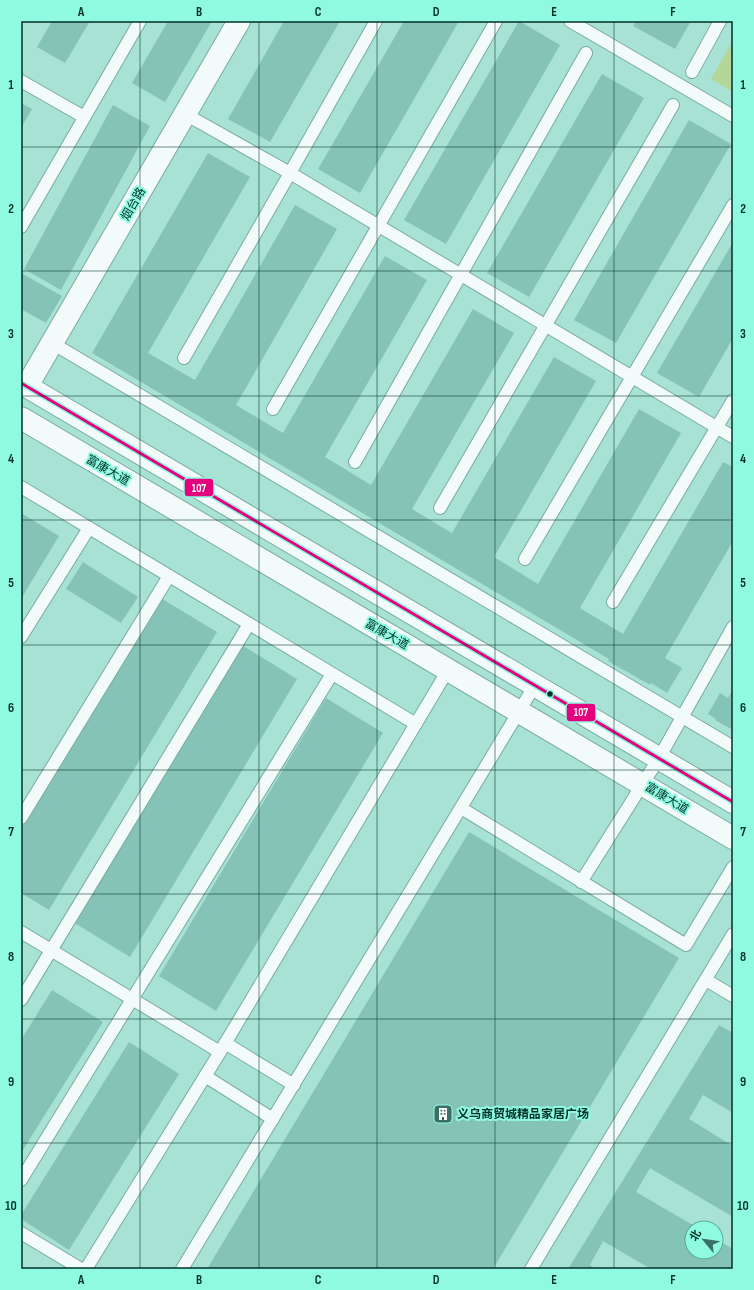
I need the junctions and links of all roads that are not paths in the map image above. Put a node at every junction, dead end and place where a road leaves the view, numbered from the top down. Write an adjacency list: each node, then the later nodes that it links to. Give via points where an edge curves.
1 (140, 21): 13 (lane)
2 (239, 21): 11 (street, 烟台路)
3 (376, 21): 14 (lane)
4 (496, 21): 16 (lane)
5 (570, 21): 12 (lane)
6 (720, 21): 8 (lane)
7 (586, 54): 18 (lane)
8 (692, 72)
9 (21, 81): 13 (lane)
10 (673, 105): 19 (lane)
11 (185, 114): 14 (lane); 20 (street, 烟台路)
12 (733, 116)
13 (84, 118): 17 (lane)
14 (290, 174): 16 (lane); 21 (lane)
15 (733, 206): 22 (lane)
16 (378, 226): 18 (lane); 25 (lane)
17 (21, 227)
18 (460, 275): 19 (lane); 29 (lane)
19 (546, 326): 22 (lane); 31 (lane)
20 (52, 342): 23 (street, 烟台路); 43 (lane)
21 (184, 358)
22 (633, 378): 27 (lane); 33 (lane)
23 (24, 384): 41 (street)
24 (733, 400): 27 (lane)
25 (273, 409)
26 (21, 418): 39 (street, 富康大道)
27 (716, 427): 28 (lane); 35 (lane)
28 (733, 437)
29 (355, 462)
30 (21, 487): 32 (lane)
31 (440, 508)
32 (89, 528): 34 (lane); 38 (lane)
33 (525, 559)
34 (169, 576): 36 (lane); 50 (lane)
35 (613, 602)
36 (249, 624): 40 (lane); 56 (lane)
37 (733, 627): 43 (lane)
38 (21, 637)
39 (448, 670): 42 (street, 富康大道); 44 (lane)
40 (332, 674): 44 (lane); 59 (lane)
41 (535, 685): 42 (lane); 46 (street)
42 (520, 712): 47 (street, 富康大道); 49 (lane)
43 (683, 717): 45 (lane); 46 (lane)
44 (416, 724): 61 (lane)
45 (733, 746)
46 (659, 758): 47 (lane); 48 (street)
47 (643, 784): 51 (street, 富康大道); 53 (lane)
48 (733, 802)
49 (461, 808): 53 (lane); 63 (lane)
50 (21, 818)
51 (733, 838)
52 (733, 867): 53 (lane, via 686,945)
53 (581, 882)
54 (21, 932): 56 (lane)
55 (733, 934): 57 (lane)
56 (51, 950): 59 (lane); 60 (lane)
57 (706, 980): 58 (lane); 70 (lane)
58 (733, 996)
59 (132, 999): 61 (lane); 65 (lane)
60 (21, 1000)
61 (223, 1047): 62 (lane); 63 (lane)
62 (205, 1076): 64 (lane); 68 (lane)
63 (294, 1085): 64 (lane)
64 (273, 1119): 69 (lane)
65 (21, 1180)
66 (21, 1232): 67 (lane)
67 (81, 1269)
68 (86, 1269)
69 (182, 1269)
70 (531, 1269)

